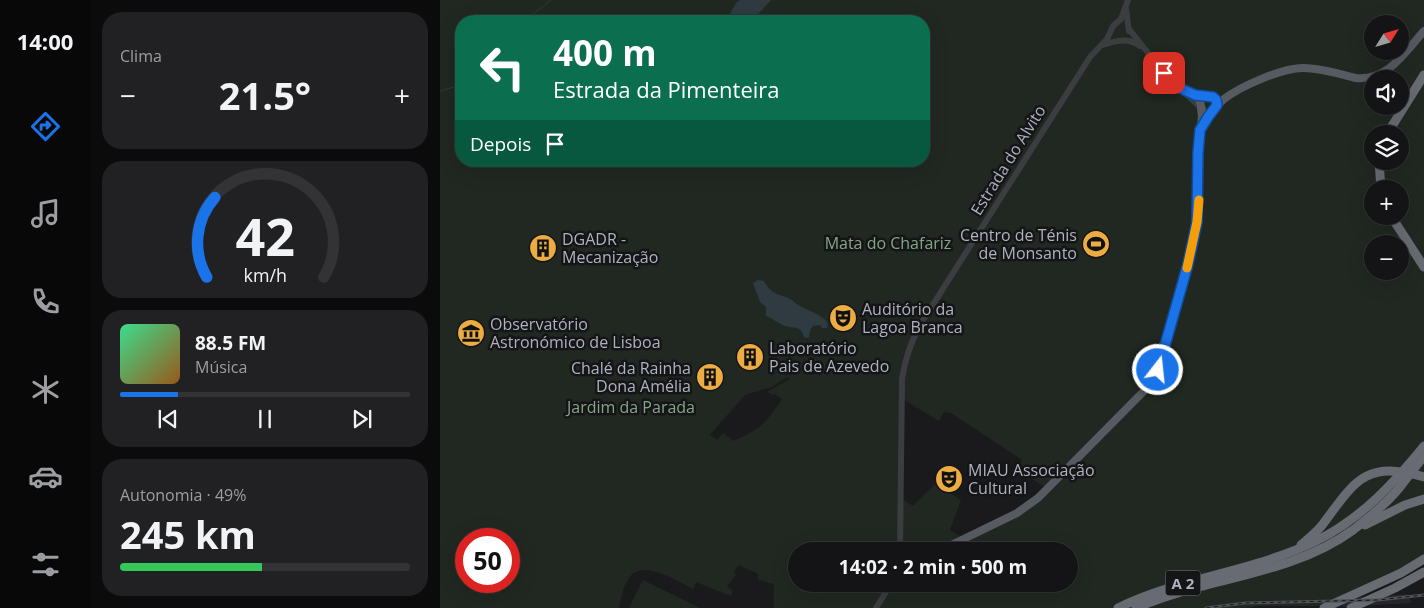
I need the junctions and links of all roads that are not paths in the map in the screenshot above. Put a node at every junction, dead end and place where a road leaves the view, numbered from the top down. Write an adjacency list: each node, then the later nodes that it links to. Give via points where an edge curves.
1 (1128, 0): 2 (street, Estrada do Alvito)
2 (1126, 8): 3 (street, Estrada do Alvito); 4 (street, Estrada do Alvito)
3 (1117, 23): 4 (street, via 1122,22); 5 (street, Estrada do Alvito)
4 (1128, 28): 7 (street, via 1128,35); 9 (street)
5 (1112, 31): 7 (street, via 1115,38); 8 (street, Estrada do Alvito)
6 (1424, 31): 12 (main road, via 1394,65 1375,76 1363,79 1294,69)
7 (1121, 40): 8 (street); 9 (street)
8 (1101, 45): 27 (street, Estrada do Alvito, via 1092,53 912,341 902,378)
9 (1143, 48): 11 (street)
10 (1424, 74): 16 (highway)
11 (1182, 89): 13 (street, via 1195,95); 14 (street)
12 (1234, 92): 13 (main road); 15 (main road)
13 (1209, 96): 14 (main road, via 1201,100); 15 (main road, via 1216,100)
14 (1200, 107): 15 (main road, via 1206,112); 17 (main road)
15 (1215, 109): 17 (main road)
16 (1393, 125)
17 (1200, 130): 28 (main road, via 1197,222 1191,254 1155,377 1032,502)
18 (1398, 225): 20 (highway)
19 (1398, 225): 21 (highway)
20 (1424, 259)
21 (1424, 267)
22 (1424, 446): 24 (highway, A 2)
23 (1424, 456): 24 (highway, A 2)
24 (1419, 469): 26 (highway, A 2); 29 (highway, A 2, via 1388,488 1341,527); 29 (highway, via 1384,472 1363,478)
25 (1424, 499): 26 (highway)
26 (1353, 530): 35 (highway, A 2, via 1290,562)
27 (900, 542)
28 (957, 542)
29 (1298, 549): 34 (highway, A 2, via 1157,591)
30 (1424, 559): 36 (highway)
31 (1424, 572): 37 (highway)
32 (886, 592): 33 (street)
33 (876, 608)
34 (1118, 608)
35 (1136, 608)
36 (1324, 608)
37 (1351, 608)

